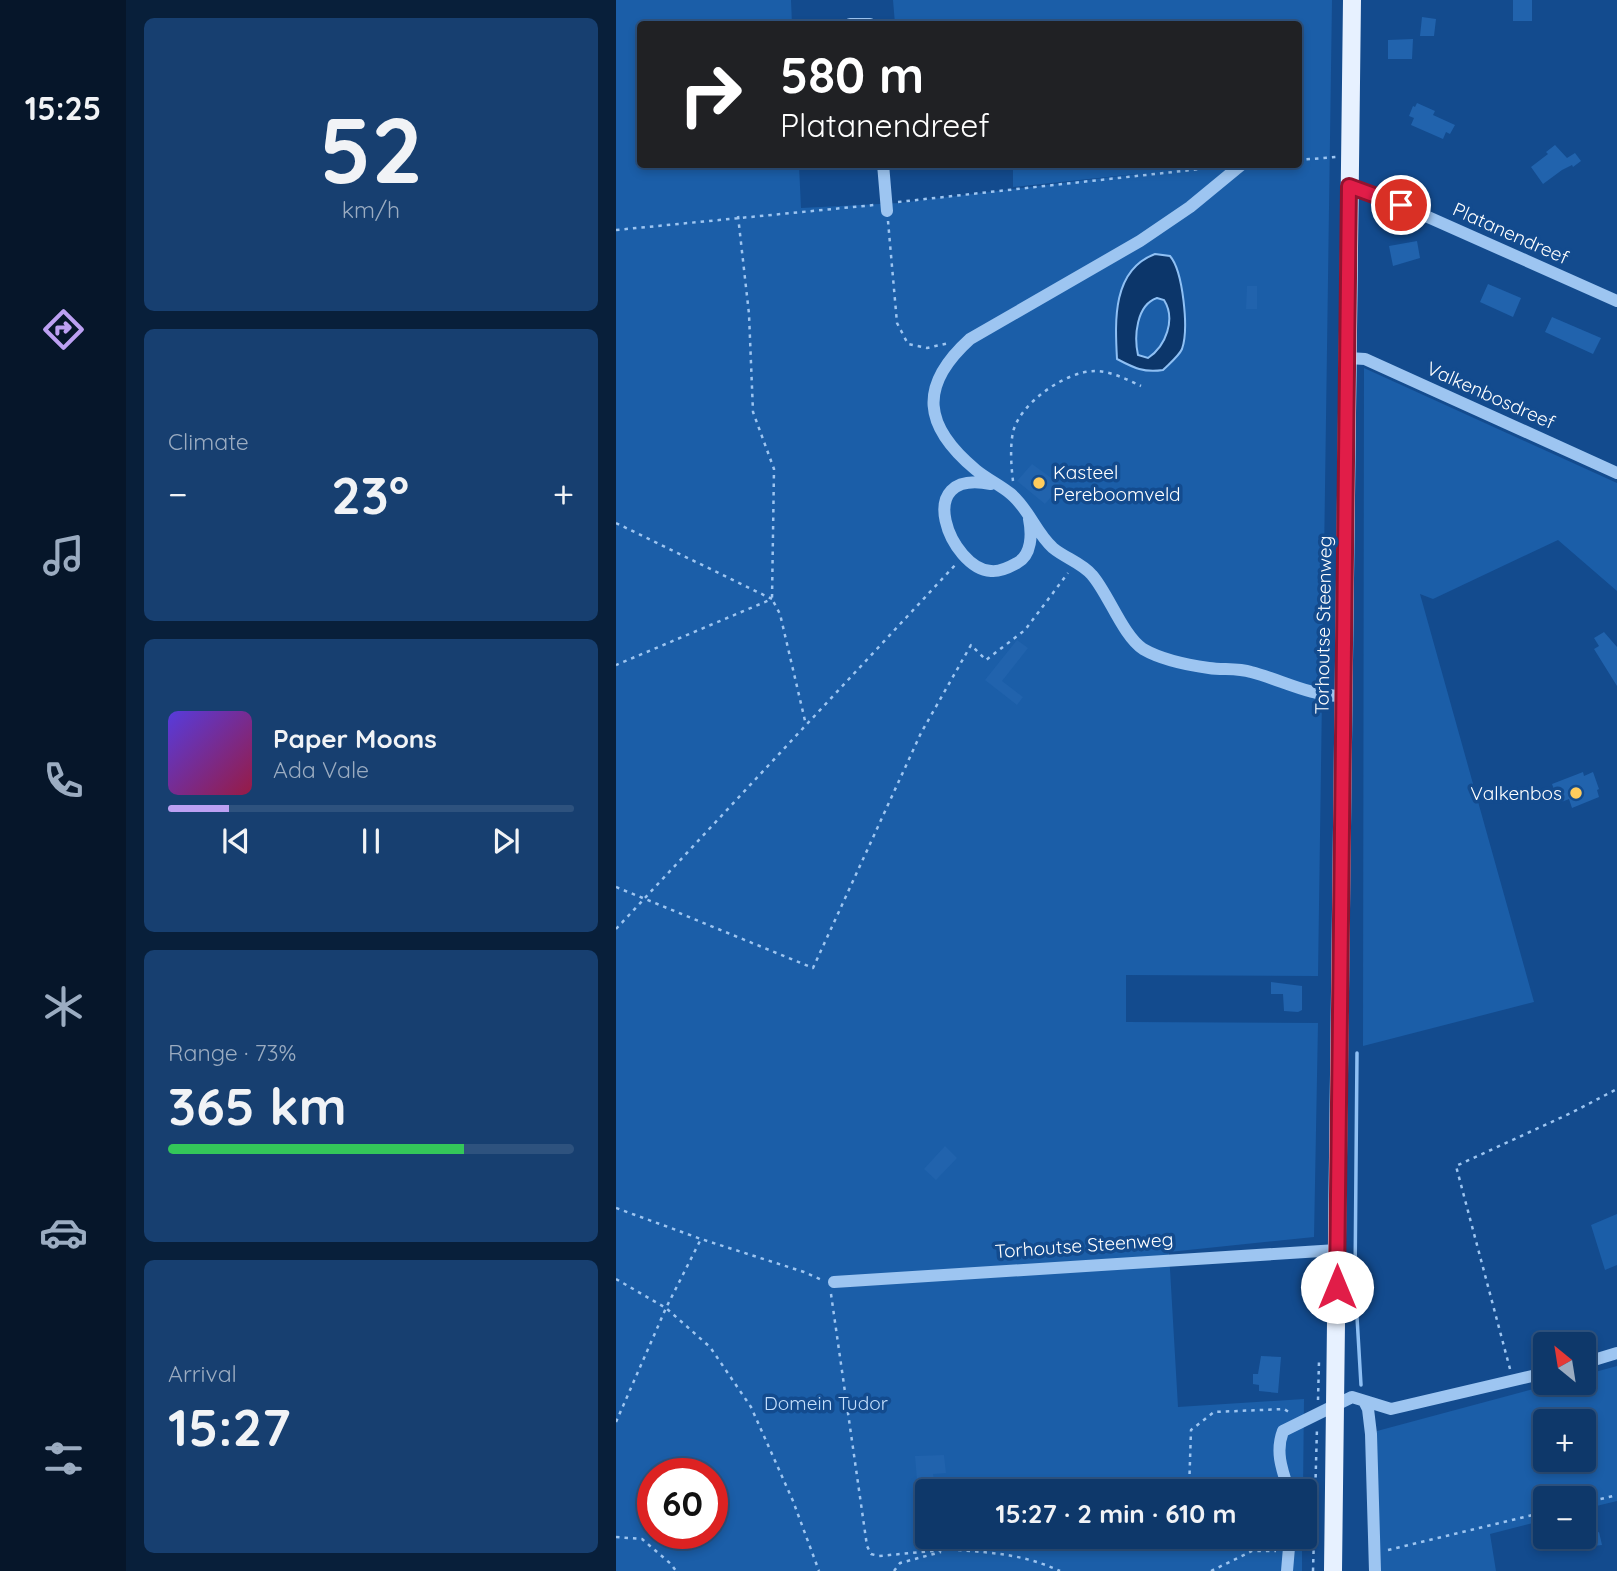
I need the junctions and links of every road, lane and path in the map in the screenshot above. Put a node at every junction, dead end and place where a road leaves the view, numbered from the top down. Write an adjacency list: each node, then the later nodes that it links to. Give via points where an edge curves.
1 (1352, 0): 2 (main road, Torhoutse Steenweg)
2 (1350, 156): 3 (path); 7 (main road, Torhoutse Steenweg)
3 (1302, 160)
4 (883, 168): 8 (street)
5 (1216, 168): 8 (path)
6 (1237, 168): 12 (street, via 1140,241)
7 (1349, 186): 11 (street, Platanendreef); 13 (main road, Torhoutse Steenweg)
8 (887, 207): 9 (path); 12 (path, via 897,323 908,344 927,348)
9 (738, 216): 10 (path); 22 (path, via 753,412 774,469)
10 (616, 230)
11 (1617, 301)
12 (970, 339): 16 (street, via 953,354 932,401 936,422 948,442)
13 (1348, 358): 15 (street, Valkenbosdreef, via 1365,359); 24 (main road, Torhoutse Steenweg)
14 (1141, 386): 17 (path, via 1095,371 1069,377 1042,393 1013,431)
15 (1617, 473)
16 (996, 485): 18 (street, via 1013,495); 20 (street, via 969,482 957,486 944,503 947,530)
17 (1014, 486)
18 (1027, 512): 20 (street, via 1031,531 1021,561 991,571); 21 (street, via 1053,548)
19 (616, 523): 22 (path)
20 (964, 556): 25 (path)
21 (1076, 563): 24 (street, via 1095,579 1141,648 1177,663 1249,671 1289,686); 27 (path, via 1025,630 986,660 971,645 921,733 813,968)
22 (772, 599): 23 (path); 25 (path, via 780,614)
23 (616, 665)
24 (1342, 696): 32 (main road, Torhoutse Steenweg)
25 (806, 725): 27 (path)
26 (616, 887): 27 (path)
27 (646, 898): 28 (path)
28 (616, 929)
29 (1617, 1088): 39 (path, via 1456,1166)
30 (616, 1208): 31 (path)
31 (701, 1239): 34 (path, via 804,1272); 35 (path)
32 (1337, 1250): 34 (street, Torhoutse Steenweg); 41 (main road, Torhoutse Steenweg)
33 (616, 1279): 35 (path)
34 (830, 1285): 52 (path, via 867,1546 871,1554 879,1556)
35 (666, 1308): 44 (path); 56 (path, via 710,1347 751,1407)
36 (1617, 1353): 37 (street)
37 (1596, 1359)
38 (1533, 1376): 39 (street)
39 (1514, 1381): 40 (street, via 1391,1409)
40 (1364, 1401): 41 (street, via 1352,1396); 54 (street, via 1371,1434)
41 (1335, 1405): 42 (street); 62 (main road, Torhoutse Steenweg)
42 (1317, 1414): 43 (street); 61 (path)
43 (1301, 1420): 45 (path, via 1284,1409 1214,1412 1191,1430); 46 (street, via 1283,1430 1278,1443)
44 (616, 1422)
45 (1189, 1479)
46 (1285, 1479)
47 (1617, 1495): 48 (path)
48 (1596, 1500)
49 (1533, 1515): 54 (path)
50 (616, 1537): 55 (path, via 642,1539)
51 (959, 1549): 52 (path)
52 (949, 1550): 57 (path, via 900,1563); 58 (path, via 1032,1559)
53 (1289, 1551): 59 (path, via 1252,1551); 60 (street)
54 (1374, 1553): 63 (street)
55 (676, 1571)
56 (819, 1571)
57 (894, 1571)
58 (1060, 1571)
59 (1211, 1571)
60 (1287, 1571)
61 (1313, 1571)
62 (1333, 1571)
63 (1375, 1571)

